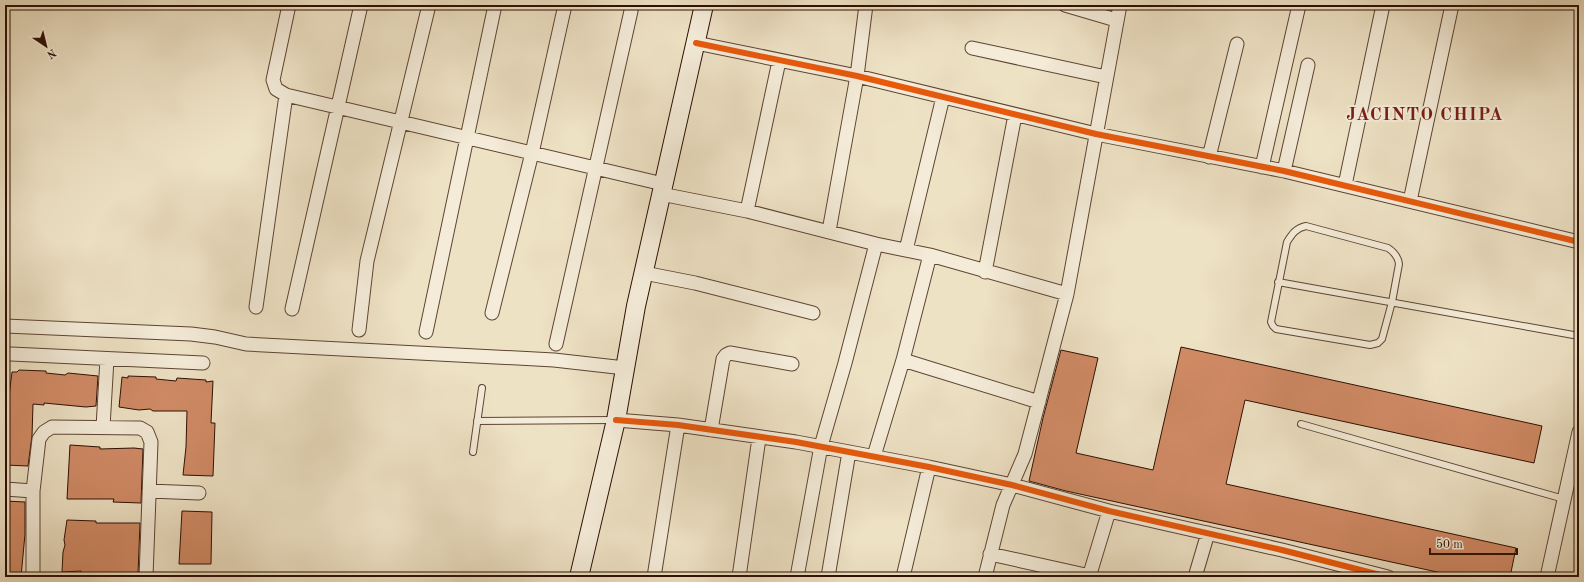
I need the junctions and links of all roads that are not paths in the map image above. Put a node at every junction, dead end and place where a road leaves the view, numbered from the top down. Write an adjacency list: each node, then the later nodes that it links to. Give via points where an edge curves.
1 (289, 5): 22 (street, via 273,80 276,89)
2 (361, 5): 24 (street)
3 (429, 5): 26 (street)
4 (495, 5): 28 (street)
5 (565, 5): 29 (street)
6 (704, 5): 15 (street)
7 (866, 5): 20 (street)
8 (1066, 5): 14 (street)
9 (1120, 5): 14 (street)
10 (1299, 5): 31 (street)
11 (1383, 5): 34 (street)
12 (1452, 5): 36 (street)
13 (631, 12): 32 (street)
14 (1116, 20): 21 (street)
15 (696, 43): 18 (street); 35 (street)
16 (1237, 44): 30 (street)
17 (972, 48): 21 (street)
18 (779, 61): 20 (street); 37 (street)
19 (1308, 66): 33 (street)
20 (857, 76): 23 (street); 38 (street)
21 (1106, 77): 27 (street)
22 (286, 95): 24 (street); 48 (street)
23 (943, 97): 25 (street); 41 (street)
24 (337, 107): 26 (street); 49 (street)
25 (1016, 115): 27 (street); 43 (street)
26 (400, 122): 28 (street); 53 (street, via 367,261)
27 (1096, 134): 30 (street); 46 (street)
28 (466, 138): 29 (street); 54 (street)
29 (532, 153): 32 (street); 50 (street)
30 (1209, 157): 31 (street)
31 (1262, 167): 33 (street)
32 (597, 168): 35 (street); 56 (street)
33 (1284, 171): 34 (street)
34 (1345, 185): 36 (street)
35 (662, 189): 37 (street); 44 (street)
36 (1410, 201): 39 (street)
37 (747, 211): 38 (street)
38 (829, 231): 40 (street)
39 (1579, 242)
40 (876, 244): 41 (street); 73 (street)
41 (906, 250): 42 (street)
42 (930, 256): 43 (street); 59 (street)
43 (985, 272): 46 (street)
44 (644, 273): 51 (street, via 695,283); 62 (street)
45 (1278, 282): 47 (lane); 47 (lane, via 1271,322 1273,326 1284,330 1370,345 1378,343 1382,339); 47 (lane, via 1287,242 1293,232 1306,226 1388,248 1394,252 1399,264)
46 (1067, 294): 64 (street)
47 (1392, 302): 55 (lane)
48 (256, 307)
49 (292, 309)
50 (492, 313)
51 (813, 313)
52 (5, 326): 62 (street, via 191,334 246,344 554,360)
53 (360, 330)
54 (426, 332)
55 (1579, 336)
56 (556, 344)
57 (11, 354): 58 (street)
58 (107, 359): 60 (street); 69 (street)
59 (903, 360): 64 (street); 76 (street)
60 (203, 362)
61 (792, 364): 70 (street, via 730,353 726,355 723,359)
62 (625, 368): 65 (street)
63 (482, 388): 66 (lane)
64 (1039, 402): 78 (street, via 1022,463)
65 (616, 420): 66 (lane); 68 (street); 90 (street)
66 (477, 421): 74 (lane)
67 (1301, 424): 83 (lane)
68 (678, 425): 70 (street); 91 (street)
69 (103, 427): 80 (street, via 140,428 147,432 151,442); 81 (street, via 52,427 44,432 39,439)
70 (711, 430): 72 (street)
71 (1579, 432): 83 (street)
72 (759, 438): 73 (street); 92 (street)
73 (821, 446): 75 (street); 93 (street)
74 (473, 452)
75 (849, 452): 76 (street); 94 (street)
76 (874, 456): 77 (street)
77 (930, 467): 78 (street); 95 (street)
78 (1012, 484): 84 (street); 86 (street, via 1003,505)
79 (5, 489): 81 (street)
80 (150, 490): 82 (street); 89 (street)
81 (34, 491): 88 (street)
82 (199, 493)
83 (1564, 499): 99 (street)
84 (1109, 511): 85 (street); 87 (street)
85 (1208, 533): 97 (street); 98 (street)
86 (990, 554): 87 (street); 96 (street)
87 (1090, 576)
88 (32, 577)
89 (146, 577)
90 (579, 577)
91 (654, 577)
92 (739, 577)
93 (797, 577)
94 (828, 577)
95 (903, 577)
96 (984, 577)
97 (1195, 577)
98 (1388, 577)
99 (1547, 577)

